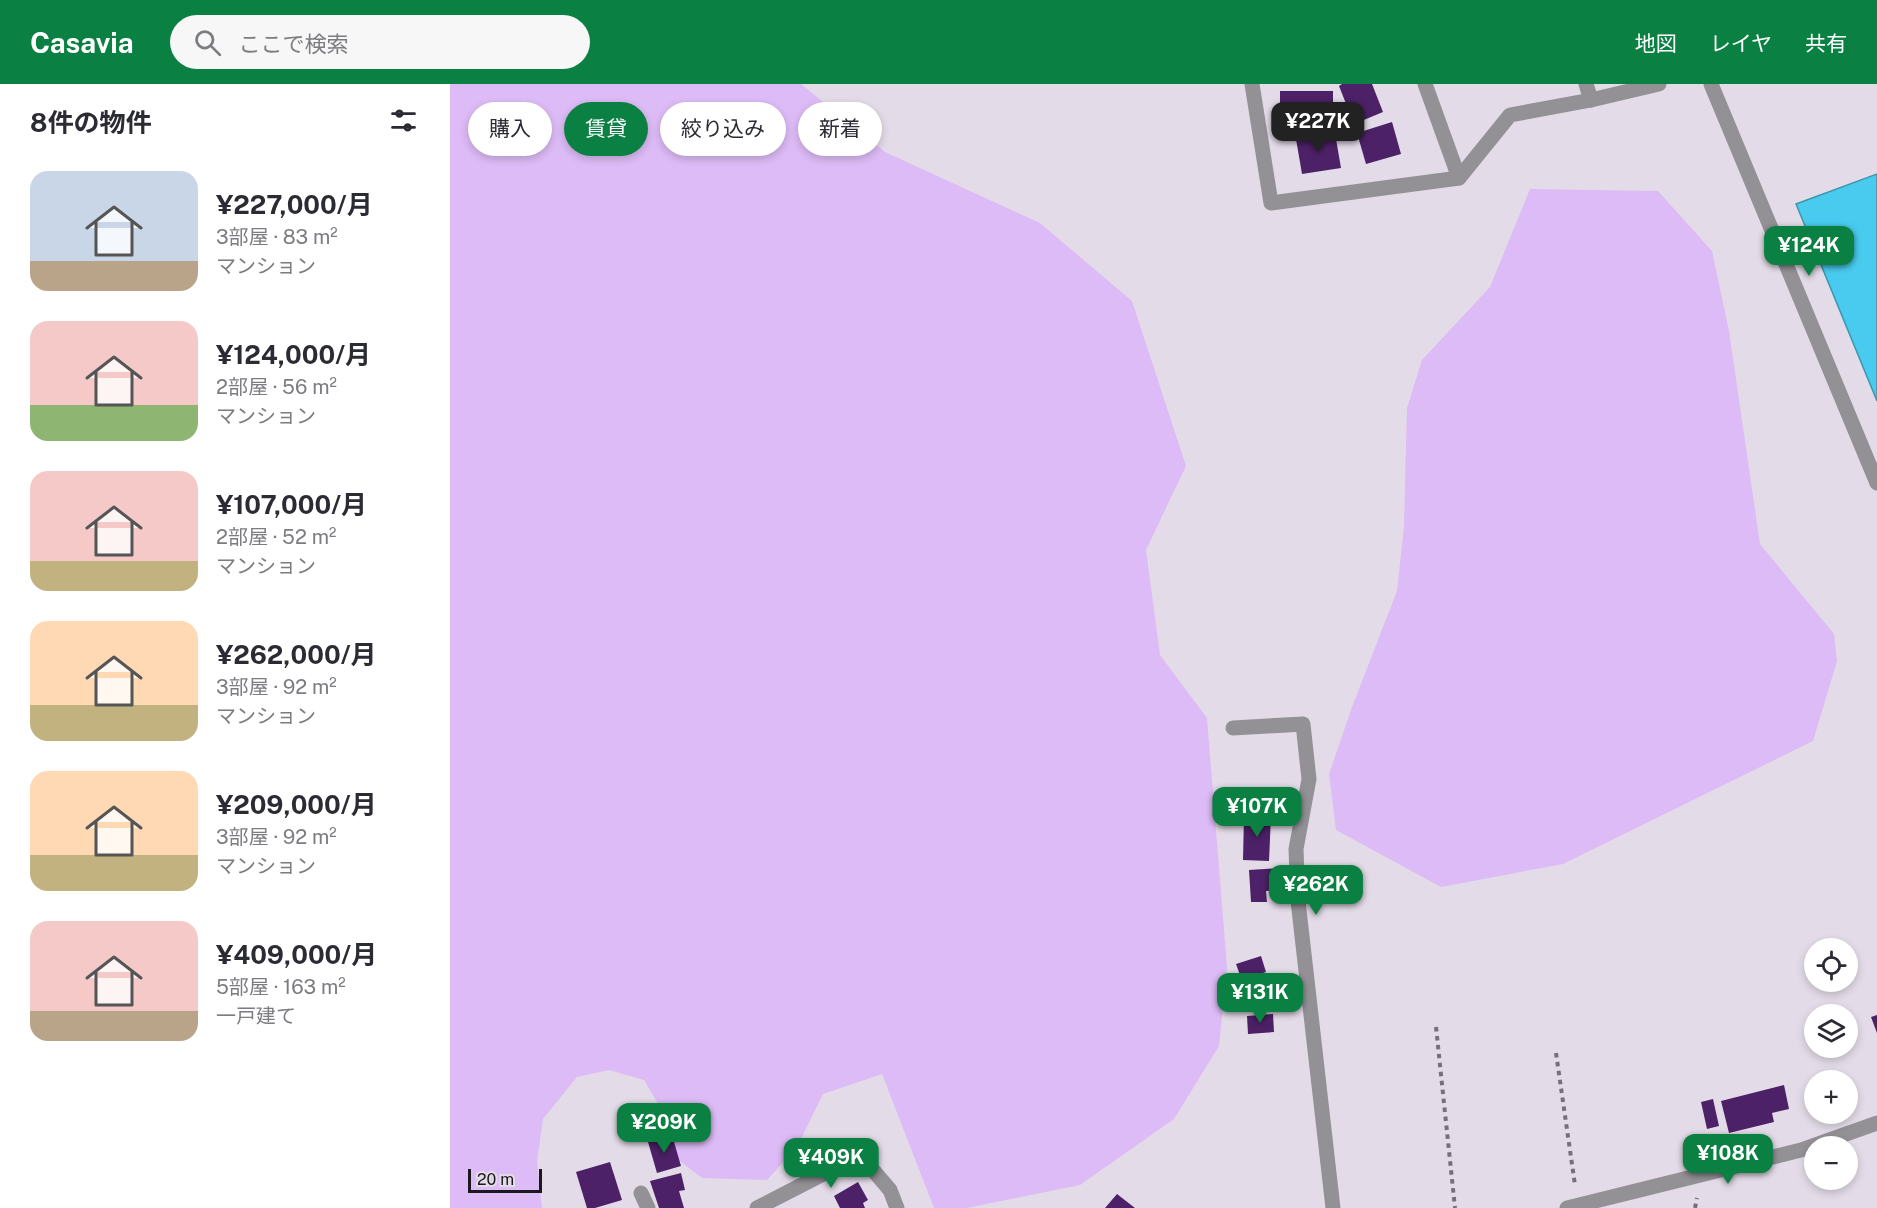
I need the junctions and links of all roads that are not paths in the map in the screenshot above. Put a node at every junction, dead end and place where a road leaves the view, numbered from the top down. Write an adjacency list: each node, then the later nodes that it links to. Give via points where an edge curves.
1 (1252, 84): 7 (street, via 1271,203)
2 (1425, 84): 7 (street)
3 (1586, 84): 6 (street)
4 (1659, 84): 6 (street)
5 (1711, 84): 8 (street)
6 (1590, 100): 7 (street, via 1510,115)
7 (1459, 178)
8 (1877, 483)
9 (1233, 728): 15 (street, via 1302,724 1310,779 1296,849 1298,901)
10 (1877, 1123): 16 (street, via 1801,1150)
11 (641, 1193): 12 (street)
12 (648, 1208)
13 (757, 1208): 14 (street, via 860,1155 890,1190)
14 (897, 1208)
15 (1333, 1208)
16 (1567, 1208)

